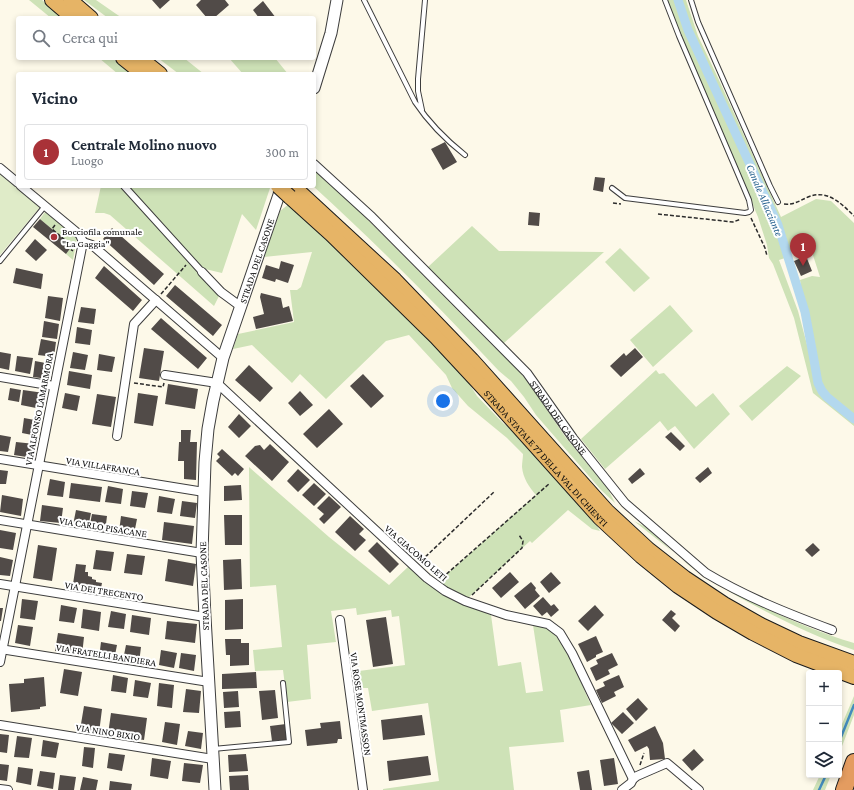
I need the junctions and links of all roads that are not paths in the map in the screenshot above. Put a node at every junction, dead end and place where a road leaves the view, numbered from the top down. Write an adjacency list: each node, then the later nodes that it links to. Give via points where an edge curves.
1 (52, 0): 8 (highway)
2 (70, 0): 8 (highway)
3 (337, 0): 13 (street)
4 (364, 0): 14 (lane)
5 (425, 0): 14 (lane, via 418,79)
6 (665, 0): 21 (lane, via 751,210 741,213 625,198)
7 (690, 0): 23 (lane)
8 (83, 16)
9 (126, 60): 11 (highway)
10 (142, 60): 12 (highway)
11 (140, 72)
12 (158, 72)
13 (316, 81)
14 (423, 114): 15 (lane)
15 (465, 155)
16 (316, 166): 46 (street, STRADA DEL CASONE, via 372,217 527,373 573,438 630,508 706,573 777,609)
17 (0, 168): 18 (street)
18 (16, 181)
19 (23, 188): 24 (street)
20 (126, 188): 27 (street)
21 (612, 188)
22 (290, 189): 29 (street, STRADA DEL CASONE); 49 (highway, STRADA STATALE 77 DELLA VAL DI CHIENTI, via 335,224 400,286 477,365 607,511 648,549 685,578 761,625 799,643); 50 (highway, STRADA STATALE 77 DELLA VAL DI CHIENTI, via 470,372 600,518 641,556 678,586 753,633 796,655)
23 (778, 202)
24 (45, 206): 25 (street, via 80,235); 26 (lane)
25 (83, 242): 28 (street, via 92,244); 34 (street, VIA ALFONSO LAMARMORA)
26 (0, 261)
27 (202, 272): 29 (street, via 221,292)
28 (156, 300): 30 (street); 35 (street, via 134,324)
29 (240, 306): 30 (street, STRADA DEL CASONE)
30 (223, 358): 33 (street, STRADA DEL CASONE)
31 (165, 375): 33 (street)
32 (0, 376): 34 (street)
33 (217, 383): 38 (street, STRADA DEL CASONE, via 208,429); 56 (street, VIA GIACOMO LETI, via 436,585 454,596 502,614 548,624 560,633 572,653)
34 (54, 386): 37 (street, VIA ALFONSO LAMARMORA)
35 (117, 436)
36 (0, 459): 37 (street, VIA VILLAFRANCA)
37 (38, 466): 38 (street, VIA VILLAFRANCA); 40 (street, VIA ALFONSO LAMARMORA)
38 (204, 492): 41 (street, STRADA DEL CASONE)
39 (0, 520): 40 (street, VIA CARLO PISACANE)
40 (27, 525): 41 (street, VIA CARLO PISACANE); 43 (street, VIA ALFONSO LAMARMORA)
41 (202, 553): 44 (street, STRADA DEL CASONE)
42 (0, 584): 43 (street, VIA DEI TRECENTO)
43 (15, 586): 44 (street, VIA DEI TRECENTO); 47 (street, VIA ALFONSO LAMARMORA)
44 (205, 617): 51 (street, STRADA DEL CASONE)
45 (340, 620): 60 (street, VIA ROSE MONTMASSON)
46 (832, 630)
47 (1, 649): 48 (street, VIA ALFONSO LAMARMORA); 51 (street, VIA FRATELLI BANDIERA)
48 (0, 662)
49 (854, 663)
50 (854, 677)
51 (209, 682): 54 (street, STRADA DEL CASONE)
52 (283, 683): 54 (lane, via 289,742)
53 (0, 725): 54 (street, VIA NINO BIXIO)
54 (212, 754): 59 (street, STRADA DEL CASONE)
55 (854, 762): 63 (highway)
56 (631, 785): 61 (street); 62 (street, via 667,763)
57 (0, 789): 58 (street)
58 (8, 790)
59 (215, 790)
60 (363, 790)
61 (622, 790)
62 (699, 790)
63 (844, 790)

